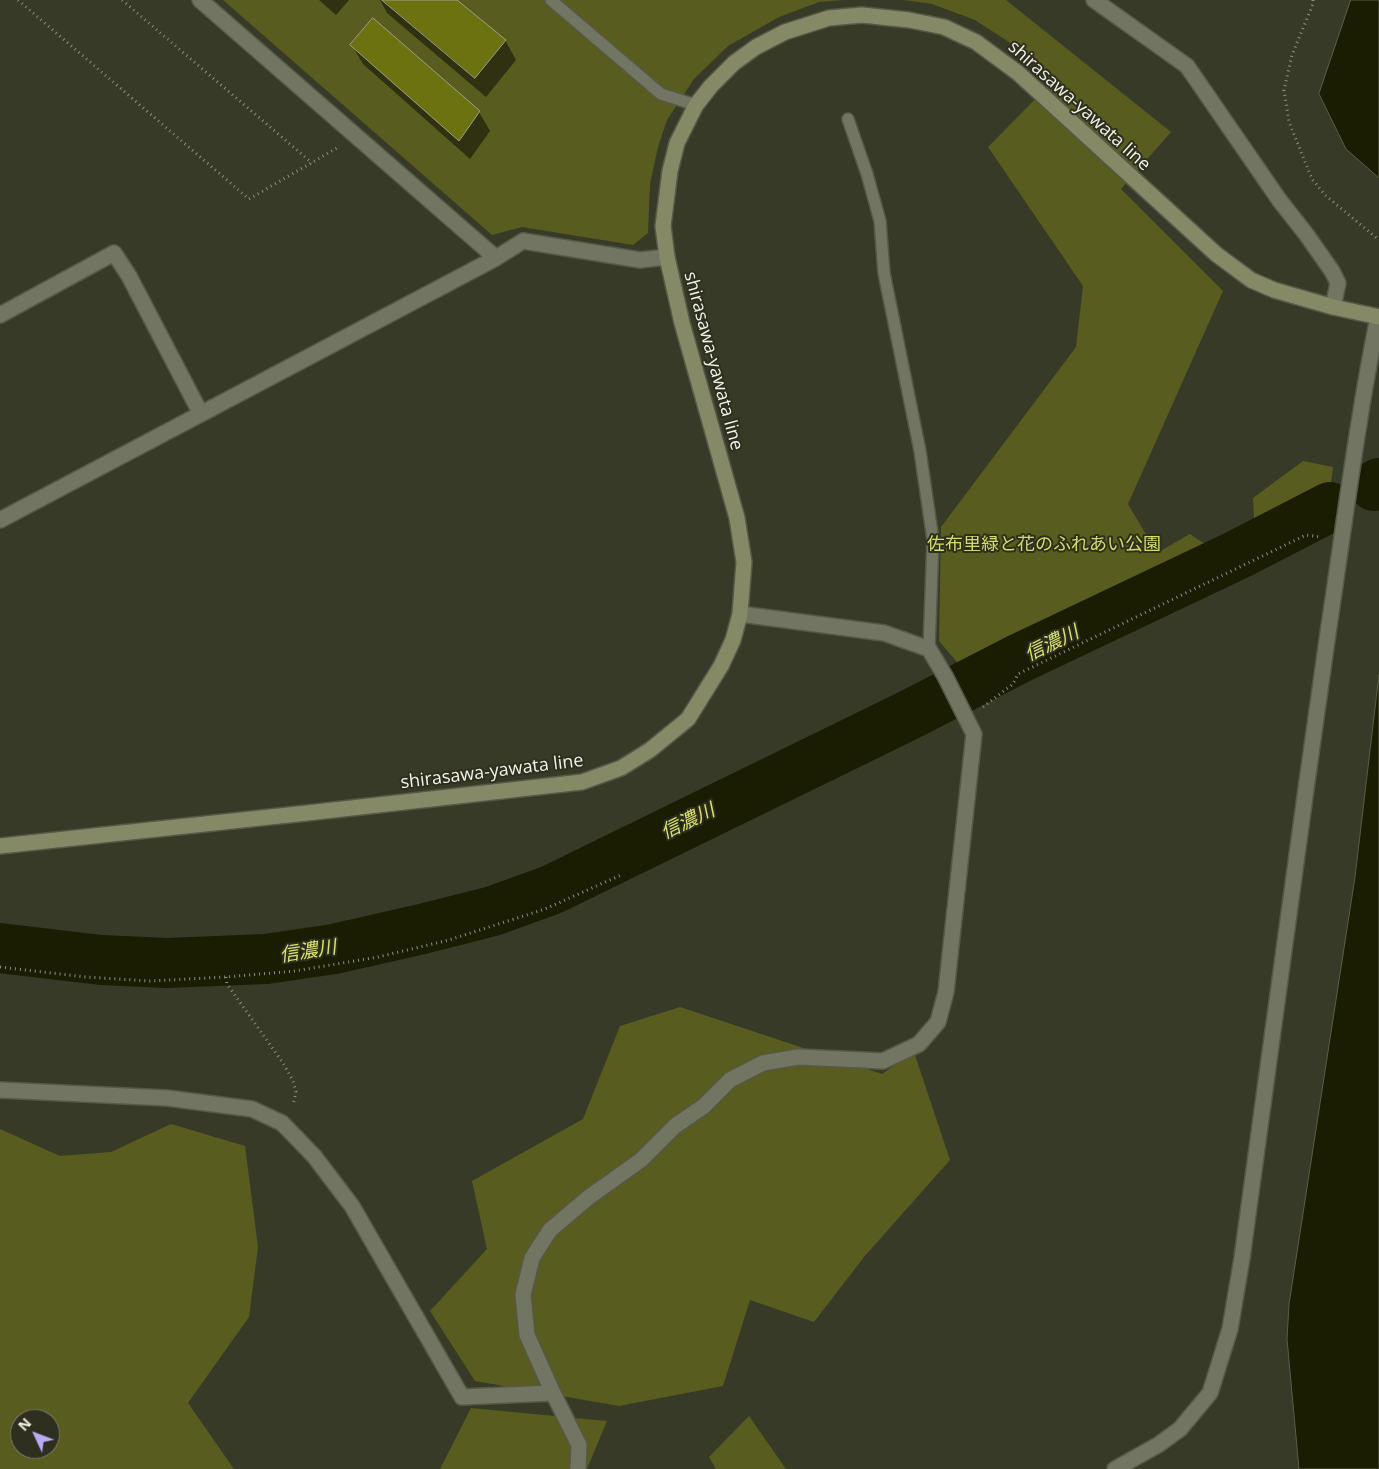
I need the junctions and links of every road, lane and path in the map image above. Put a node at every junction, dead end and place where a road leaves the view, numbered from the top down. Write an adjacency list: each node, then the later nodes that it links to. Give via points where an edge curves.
1 (18, 0): 10 (path, via 249,199)
2 (122, 0): 10 (path)
3 (200, 0): 9 (street)
4 (551, 0): 7 (lane, via 661,94)
5 (1094, 0): 14 (street, via 1187,66 1332,271 1338,284)
6 (1313, 0): 11 (path, via 1292,55 1284,90 1289,122 1312,179 1325,195)
7 (696, 105): 12 (main road, shirasawa-yawata line, via 677,143 670,171 663,226); 14 (main road, shirasawa-yawata line, via 734,63 785,32 830,18 862,15 944,27 976,42 1018,73 1216,254 1251,280)
8 (848, 119): 21 (lane, via 868,174 880,221 884,273 920,451 933,540)
9 (357, 137): 10 (path); 13 (street)
10 (312, 163)
11 (1379, 240)
12 (666, 257): 13 (street, via 640,260 523,242); 20 (main road, shirasawa-yawata line, via 737,518 744,562)
13 (496, 258): 17 (street)
14 (1333, 307): 16 (main road, shirasawa-yawata line)
15 (0, 315): 17 (street, via 114,253)
16 (1378, 317): 19 (street, via 1365,379)
17 (201, 414): 18 (street)
18 (0, 520)
19 (1342, 540): 22 (path, via 1306,536 1018,674 1013,684); 31 (street, via 1230,1329 1210,1393 1180,1429)
20 (740, 614): 21 (street, via 884,633); 23 (main road, shirasawa-yawata line, via 721,666 688,719 650,750 621,768 582,782)
21 (928, 649): 22 (street)
22 (963, 714): 29 (street, via 974,734 946,992 938,1022 919,1044 883,1061 798,1057 763,1063 730,1080 704,1106 675,1126 641,1160 550,1230 532,1258 523,1295 527,1335)
23 (0, 846)
24 (621, 875): 26 (path, via 545,909 449,940 295,972)
25 (0, 966): 26 (path, via 149,981)
26 (226, 977): 28 (path, via 227,984 293,1081 296,1092 294,1104)
27 (0, 1090): 28 (street, via 167,1098 252,1109)
28 (282, 1123): 29 (street, via 314,1156 352,1206 462,1397)
29 (553, 1393): 30 (street, via 579,1445)
30 (578, 1469)
31 (1115, 1469)

